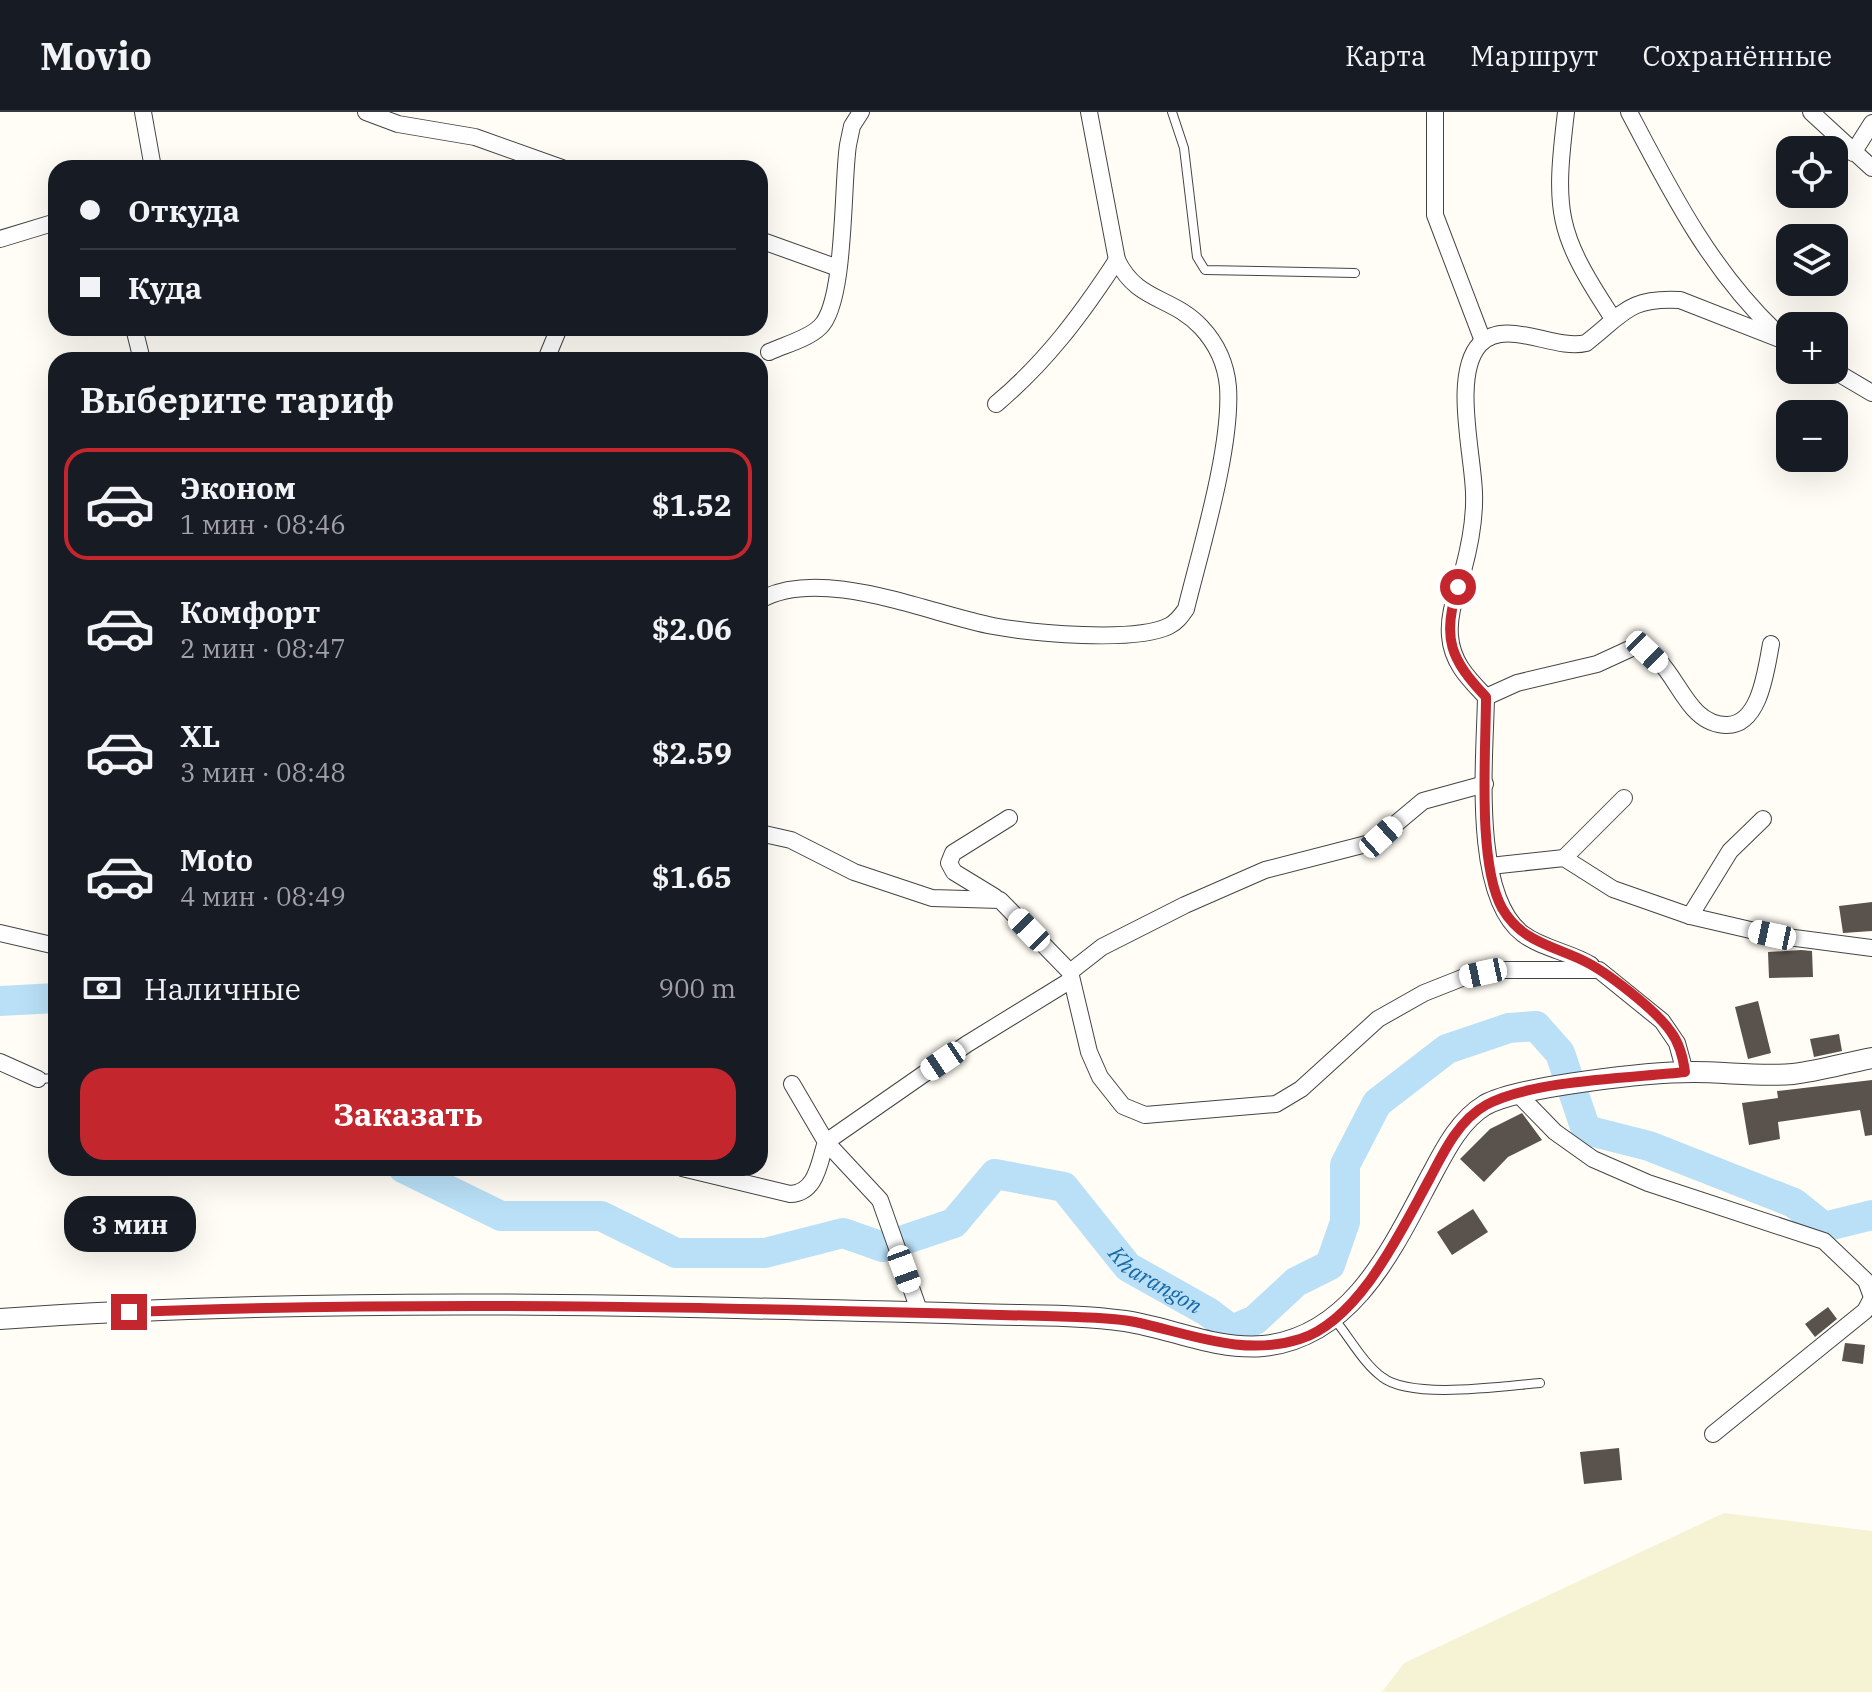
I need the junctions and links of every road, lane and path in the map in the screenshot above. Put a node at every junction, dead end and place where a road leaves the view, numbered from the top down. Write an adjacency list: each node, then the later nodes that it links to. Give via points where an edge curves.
1 (143, 112): 12 (street)
2 (366, 112): 13 (street, via 398,124 475,137)
3 (861, 112): 19 (street, via 852,126 845,161)
4 (1089, 112): 18 (street)
5 (1172, 112): 20 (lane, via 1184,148 1197,257 1205,270)
6 (1435, 112): 24 (street, via 1435,215)
7 (1566, 112): 21 (street, via 1558,185 1562,217 1582,271)
8 (1629, 112): 22 (street, via 1679,208 1722,275)
9 (1811, 112): 11 (street)
10 (1872, 123): 11 (street)
11 (1853, 153): 14 (street)
12 (152, 160)
13 (540, 160)
14 (1872, 168)
15 (48, 224): 16 (street)
16 (0, 239)
17 (768, 243): 19 (street)
18 (1117, 260): 28 (street, via 1070,332); 29 (street, via 1132,285 1181,310 1211,338 1228,386 1226,426 1204,536 1186,609 1177,621 1156,631 1046,633 991,626 848,591 796,590)
19 (838, 268): 25 (street, via 830,308 820,327)
20 (1355, 273)
21 (1612, 317): 23 (street, via 1648,301 1680,300); 24 (street, via 1593,337 1576,345 1505,334)
22 (1776, 330)
23 (1776, 336)
24 (1483, 341): 31 (street, via 1470,359 1467,375 1474,518 1452,604 1450,637 1459,667)
25 (769, 352)
26 (1848, 379): 27 (street)
27 (1872, 393)
28 (996, 404)
29 (768, 598)
30 (1771, 644): 31 (street, via 1752,712 1734,725 1701,716 1671,676 1647,652 1634,647 1597,664 1517,683)
31 (1486, 697): 32 (street)
32 (1485, 784): 38 (street); 45 (street, via 1423,801 1374,842 1265,870 1185,905 1102,947)
33 (1624, 798): 37 (street)
34 (1009, 818): 39 (street, via 953,853 949,863 954,872)
35 (1763, 819): 40 (street, via 1730,851)
36 (768, 835): 39 (street, via 932,898)
37 (1564, 858): 38 (street); 40 (street, via 1613,889)
38 (1490, 866): 44 (street, via 1501,907 1517,928)
39 (1000, 900): 45 (street)
40 (1690, 916): 43 (street, via 1772,935)
41 (0, 933): 42 (street)
42 (48, 944)
43 (1872, 948)
44 (1599, 970): 45 (street, via 1539,967 1467,976 1378,1019 1301,1089 1276,1104 1145,1115 1123,1106 1100,1077); 48 (street, via 1662,1021 1677,1043)
45 (1070, 976): 53 (street)
46 (1872, 1058): 48 (street, via 1791,1074)
47 (0, 1062): 50 (street)
48 (1685, 1072): 52 (street)
49 (48, 1078): 50 (lane)
50 (38, 1079)
51 (792, 1084): 53 (street)
52 (1523, 1092): 55 (street, via 1555,1132 1593,1159 1648,1183 1824,1241 1866,1281); 58 (street, via 1486,1104 1463,1123 1359,1295)
53 (826, 1142): 54 (street, via 813,1181 798,1193); 56 (street, via 876,1193)
54 (719, 1176)
55 (1872, 1298): 60 (street, via 1865,1311)
56 (920, 1313): 57 (street, via 679,1306 270,1307); 58 (street, via 1107,1318 1223,1345 1261,1346 1303,1338)
57 (0, 1319)
58 (1335, 1320): 59 (lane, via 1371,1367 1396,1384 1486,1388)
59 (1540, 1383)
60 (1713, 1434)

